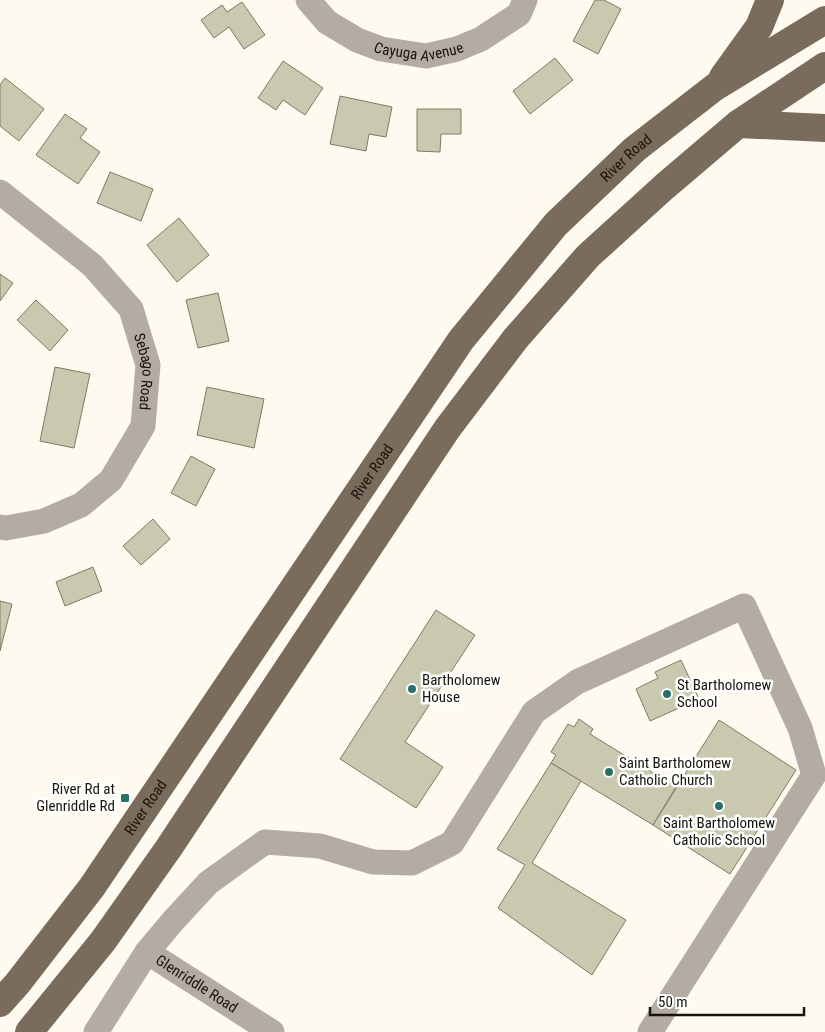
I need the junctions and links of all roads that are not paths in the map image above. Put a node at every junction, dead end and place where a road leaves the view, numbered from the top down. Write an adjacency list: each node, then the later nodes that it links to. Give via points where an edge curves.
1 (308, 0): 2 (street, Cayuga Avenue, via 327,22 357,40 381,49 426,56 458,49 481,39 519,14)
2 (526, 0)
3 (770, 0): 6 (main road, via 759,27)
4 (825, 20): 6 (main road, River Road)
5 (825, 66): 7 (main road)
6 (715, 87): 12 (main road, River Road, via 634,149 556,224 461,340 92,887)
7 (738, 124): 8 (main road); 13 (main road, via 588,256 516,338 447,429 103,941)
8 (825, 128)
9 (0, 192): 10 (street, Sebago Road, via 92,265 131,309 148,365 143,426 111,480 81,505 54,517)
10 (0, 527)
11 (147, 952): 14 (street); 15 (street, Glenriddle Road); 16 (street, via 208,883 265,842 320,846 373,862 412,863 452,843 534,712 577,682 744,606 800,728 814,774)
12 (0, 1003)
13 (29, 1032)
14 (96, 1032)
15 (272, 1032)
16 (650, 1032)

